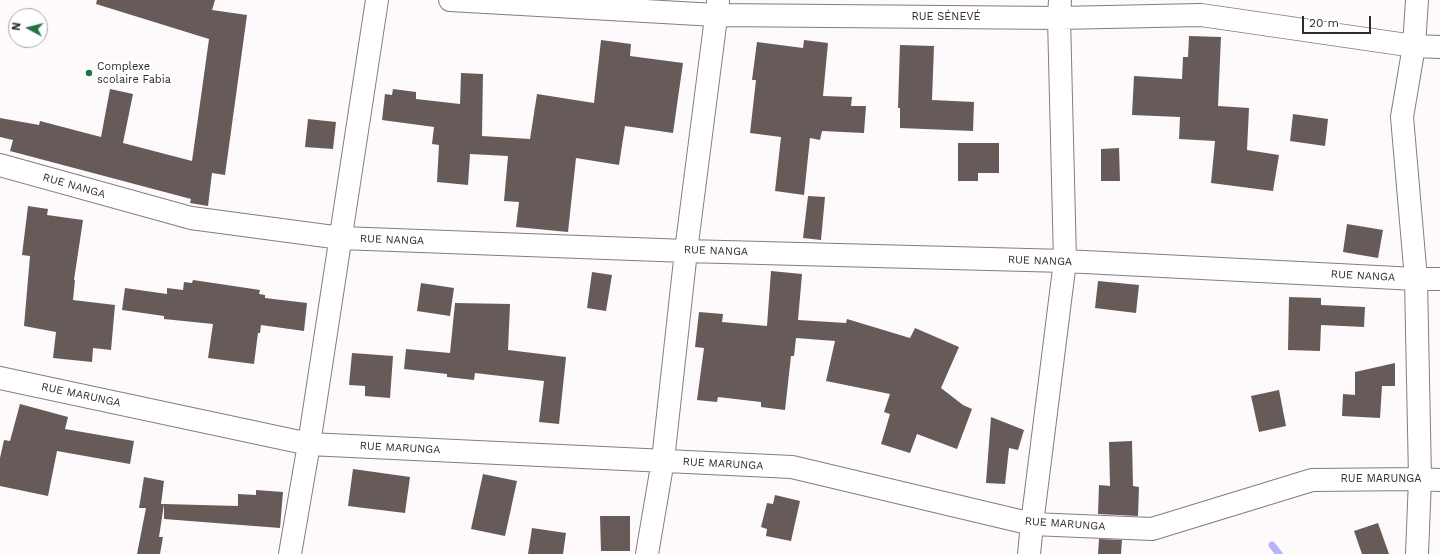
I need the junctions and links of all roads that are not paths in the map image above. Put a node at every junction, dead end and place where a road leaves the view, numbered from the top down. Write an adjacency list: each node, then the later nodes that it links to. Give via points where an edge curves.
1 (377, 0): 9 (street)
2 (450, 0): 4 (street, RUE SÉNEVÉ)
3 (1417, 0): 6 (street)
4 (717, 8): 5 (street, RUE SÉNEVÉ); 10 (street)
5 (1059, 9): 6 (street, RUE SÉNEVÉ, via 1201,15); 11 (street)
6 (1414, 46): 7 (street, RUE SÉNEVÉ); 12 (street, via 1402,117)
7 (1440, 47)
8 (0, 165): 9 (street, RUE NANGA, via 191,218)
9 (341, 238): 10 (street, RUE NANGA); 15 (street)
10 (686, 251): 11 (street, RUE NANGA); 16 (street)
11 (1065, 261): 12 (street, RUE NANGA); 18 (street)
12 (1416, 279): 13 (street, RUE NANGA); 17 (street)
13 (1440, 279)
14 (0, 378): 15 (street, RUE MARUNGA)
15 (309, 444): 16 (street, RUE MARUNGA); 19 (street)
16 (663, 460): 18 (street, RUE MARUNGA, via 792,467); 20 (street)
17 (1430, 479): 18 (street, RUE MARUNGA, via 1312,480 1152,529); 22 (street)
18 (1032, 524): 21 (street)
19 (290, 554)
20 (647, 554)
21 (1029, 554)
22 (1417, 554)

